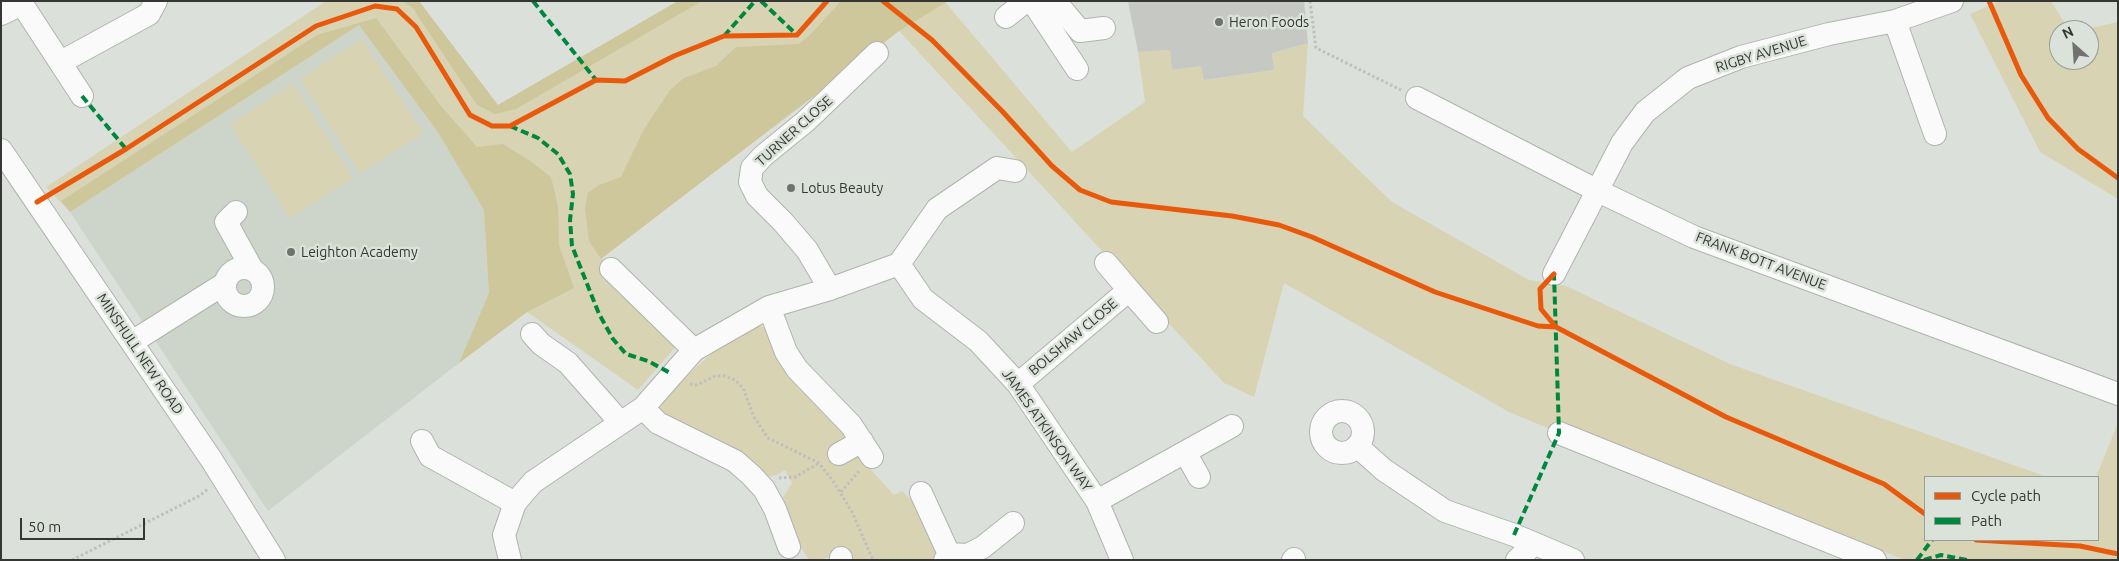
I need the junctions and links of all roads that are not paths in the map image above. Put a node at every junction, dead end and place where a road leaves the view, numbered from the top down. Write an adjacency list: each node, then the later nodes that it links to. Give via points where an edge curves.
1 (156, 1): 11 (street, via 149,14)
2 (1032, 1): 7 (street); 12 (street)
3 (1055, 1): 9 (street, via 1080,31)
4 (1952, 1): 8 (street, RIGBY AVENUE)
5 (22, 3): 6 (street); 11 (street)
6 (1, 14)
7 (1006, 17)
8 (1895, 20): 15 (street); 18 (street, RIGBY AVENUE, via 1741,57 1688,78 1645,112 1622,143)
9 (1104, 28)
10 (877, 53): 26 (street, TURNER CLOSE, via 752,168 750,182 757,196 807,250)
11 (61, 62): 13 (street)
12 (1077, 69)
13 (82, 96)
14 (1417, 98): 18 (street, FRANK BOTT AVENUE)
15 (1936, 119)
16 (1, 150): 31 (street, MINSHULL NEW ROAD)
17 (1015, 171): 21 (street, via 997,168 937,209)
18 (1598, 191): 24 (street, RIGBY AVENUE); 34 (street, FRANK BOTT AVENUE, via 1694,237)
19 (236, 212): 22 (street, via 226,222)
20 (1106, 263): 27 (street, BOLSHAW CLOSE)
21 (899, 264): 26 (street); 33 (street, JAMES ATKINSON WAY, via 923,299 978,341)
22 (252, 269): 25 (street, via 234,270); 25 (street, via 263,284 256,302 237,305 227,297)
23 (611, 269): 32 (street)
24 (1554, 274)
25 (224, 284): 31 (street)
26 (830, 289): 28 (street)
27 (1129, 290): 29 (street, BOLSHAW CLOSE); 33 (street, BOLSHAW CLOSE)
28 (769, 307): 32 (street); 41 (street, via 786,352 797,368 851,425 867,449)
29 (1158, 322)
30 (532, 334): 36 (street, via 568,363)
31 (132, 342): 52 (street, MINSHULL NEW ROAD)
32 (694, 350): 35 (street)
33 (1018, 384): 45 (street, JAMES ATKINSON WAY)
34 (2118, 394)
35 (643, 408): 36 (street); 49 (street, via 658,423 772,483 775,510)
36 (620, 422): 46 (street, via 534,482)
37 (1232, 426): 40 (street)
38 (1558, 432): 56 (street)
39 (1358, 446): 48 (street, via 1384,470 1445,511)
40 (1185, 452): 43 (street); 45 (street)
41 (839, 454)
42 (422, 455): 46 (street)
43 (1199, 477)
44 (921, 494): 50 (street)
45 (1097, 501): 51 (street, JAMES ATKINSON WAY)
46 (515, 503): 53 (street, via 504,535)
47 (1013, 523): 50 (street, via 968,555)
48 (1534, 544): 54 (street); 55 (street)
49 (789, 547)
50 (947, 557)
51 (1119, 558)
52 (274, 560)
53 (510, 560)
54 (1517, 560)
55 (1572, 560)
56 (1875, 560)

